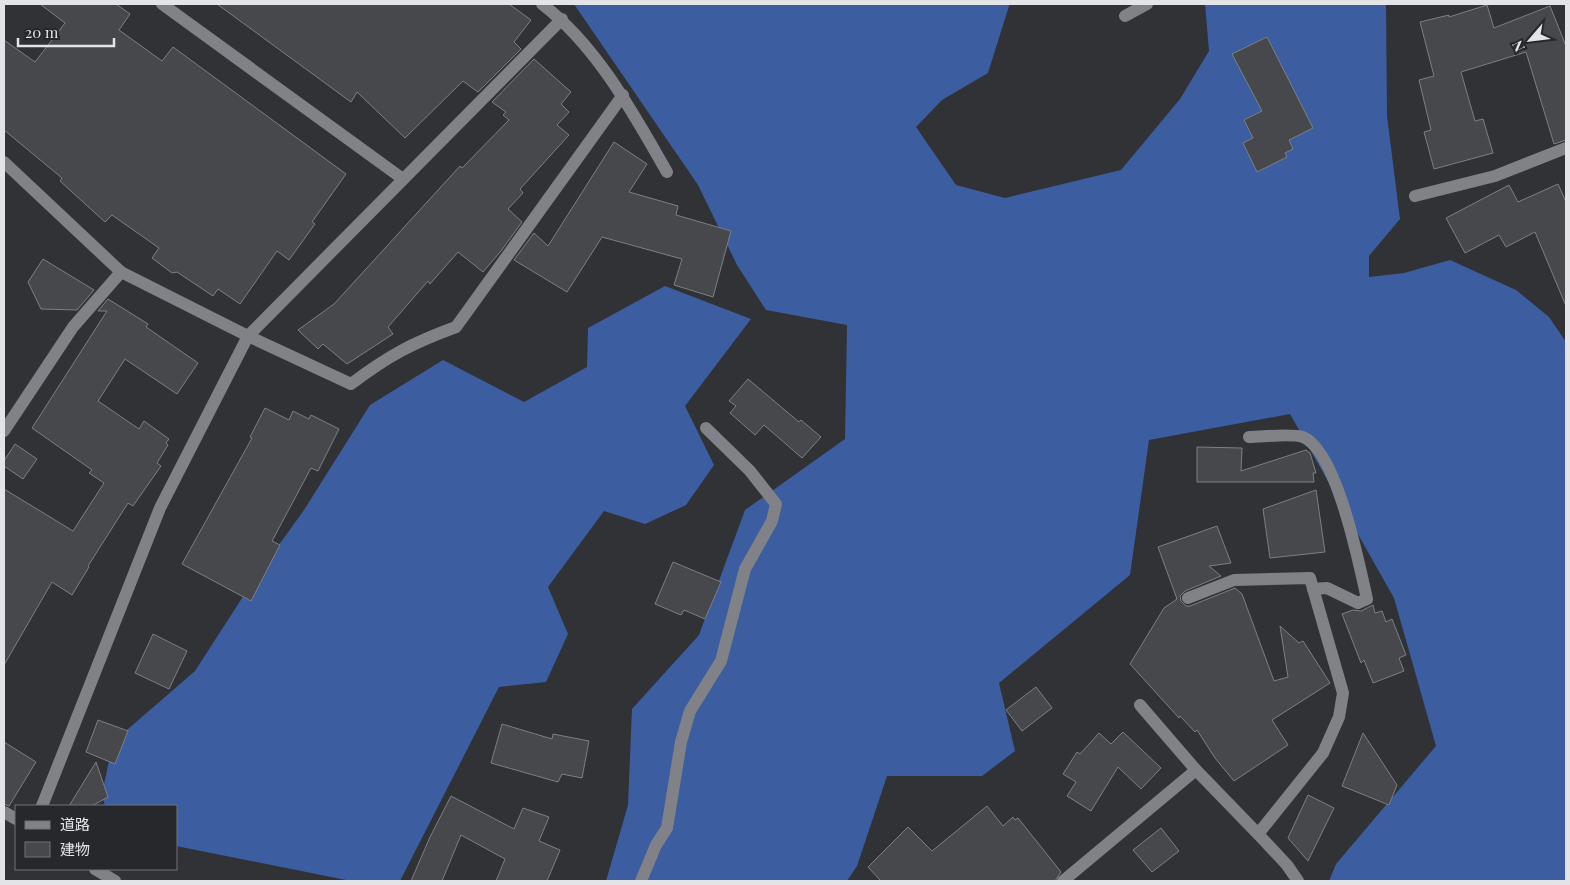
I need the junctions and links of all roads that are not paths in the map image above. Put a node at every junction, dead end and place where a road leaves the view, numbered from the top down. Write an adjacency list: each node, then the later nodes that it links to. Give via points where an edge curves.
1 (162, 4): 10 (street)
2 (542, 4): 5 (street)
3 (1147, 4): 4 (street)
4 (1125, 16)
5 (562, 19): 6 (street); 10 (street)
6 (623, 95): 9 (street); 13 (street, via 456,327 385,358 351,384)
7 (1566, 148): 11 (street, via 1495,176)
8 (4, 162): 12 (street)
9 (667, 172)
10 (403, 179): 13 (street)
11 (1415, 196)
12 (121, 272): 13 (street); 15 (street, via 73,328)
13 (248, 336): 21 (street, via 160,508)
14 (706, 428): 27 (street, via 750,471 776,504 772,521 745,569 721,661 690,711 681,742 667,828)
15 (4, 431)
16 (1249, 437): 17 (street, via 1300,436 1312,442 1324,458 1337,489 1367,599 1358,603 1328,588)
17 (1313, 589): 18 (street, via 1310,578 1234,580); 24 (street, via 1343,693 1339,717 1323,753)
18 (1188, 598)
19 (1140, 705): 20 (street)
20 (1196, 770): 24 (street); 28 (street)
21 (42, 805)
22 (4, 812): 23 (street)
23 (15, 818)
24 (1258, 834): 29 (street)
25 (97, 870): 26 (street)
26 (115, 881)
27 (641, 881)
28 (1063, 881)
29 (1298, 881)

